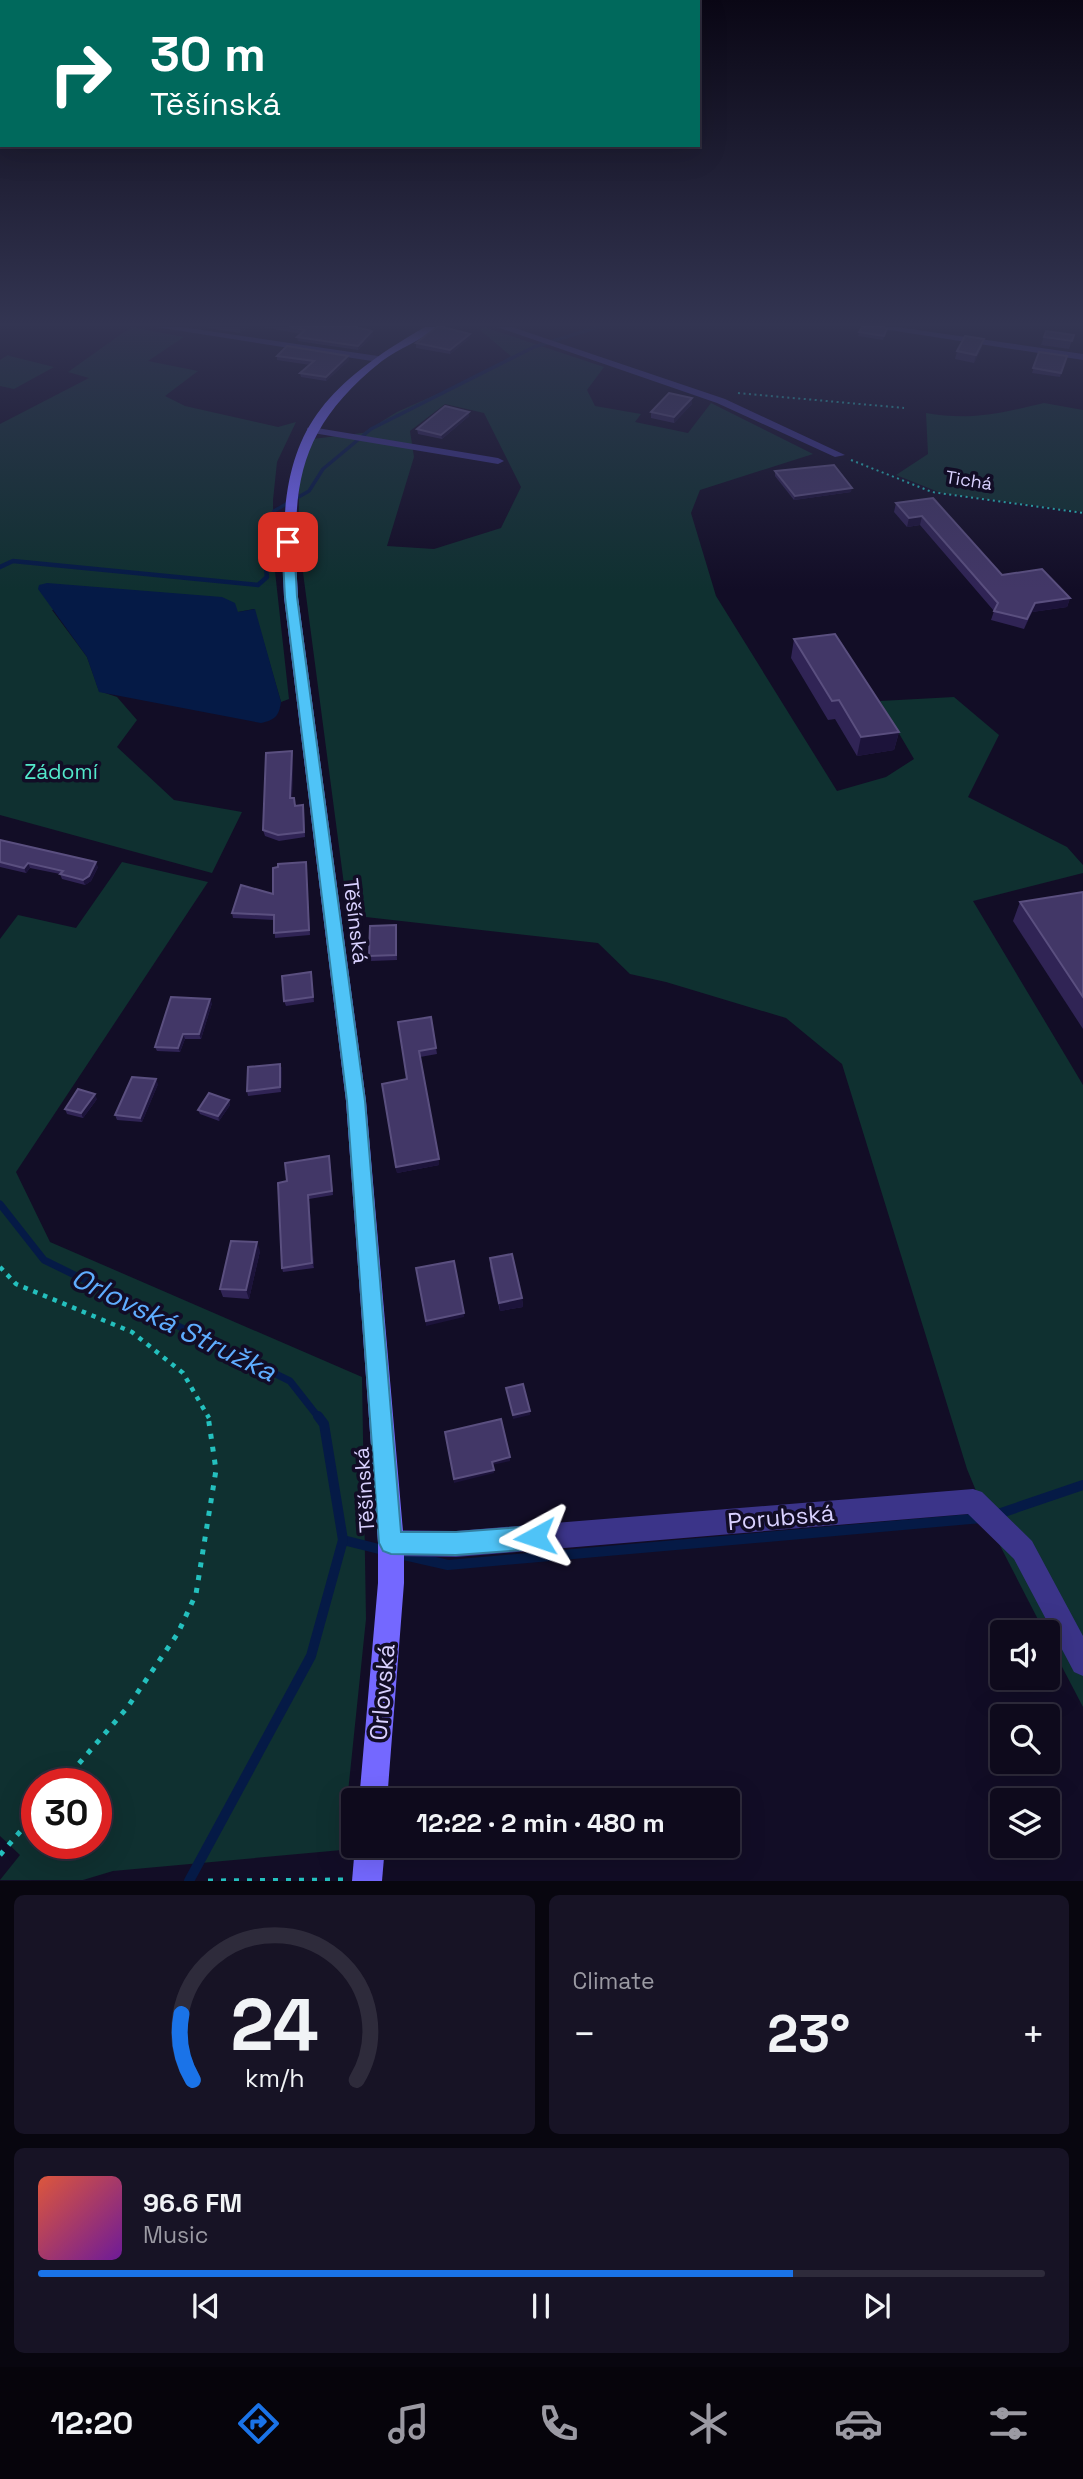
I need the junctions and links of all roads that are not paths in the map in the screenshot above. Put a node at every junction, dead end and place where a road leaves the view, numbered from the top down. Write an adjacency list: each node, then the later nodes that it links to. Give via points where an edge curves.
1 (323, 415): 3 (main road, Těšínská)
2 (749, 415): 4 (street)
3 (311, 430): 5 (street); 6 (main road, Těšínská, via 297,459 291,487 291,597 356,1101)
4 (839, 455)
5 (498, 461)
6 (391, 1543): 7 (main road, Těšínská); 8 (street, Porubská, via 456,1544 973,1501 1023,1549)
7 (391, 1583): 9 (main road, Orlovská)
8 (1083, 1663)
9 (374, 1788)
10 (369, 1858): 11 (main road)
11 (367, 1880)

